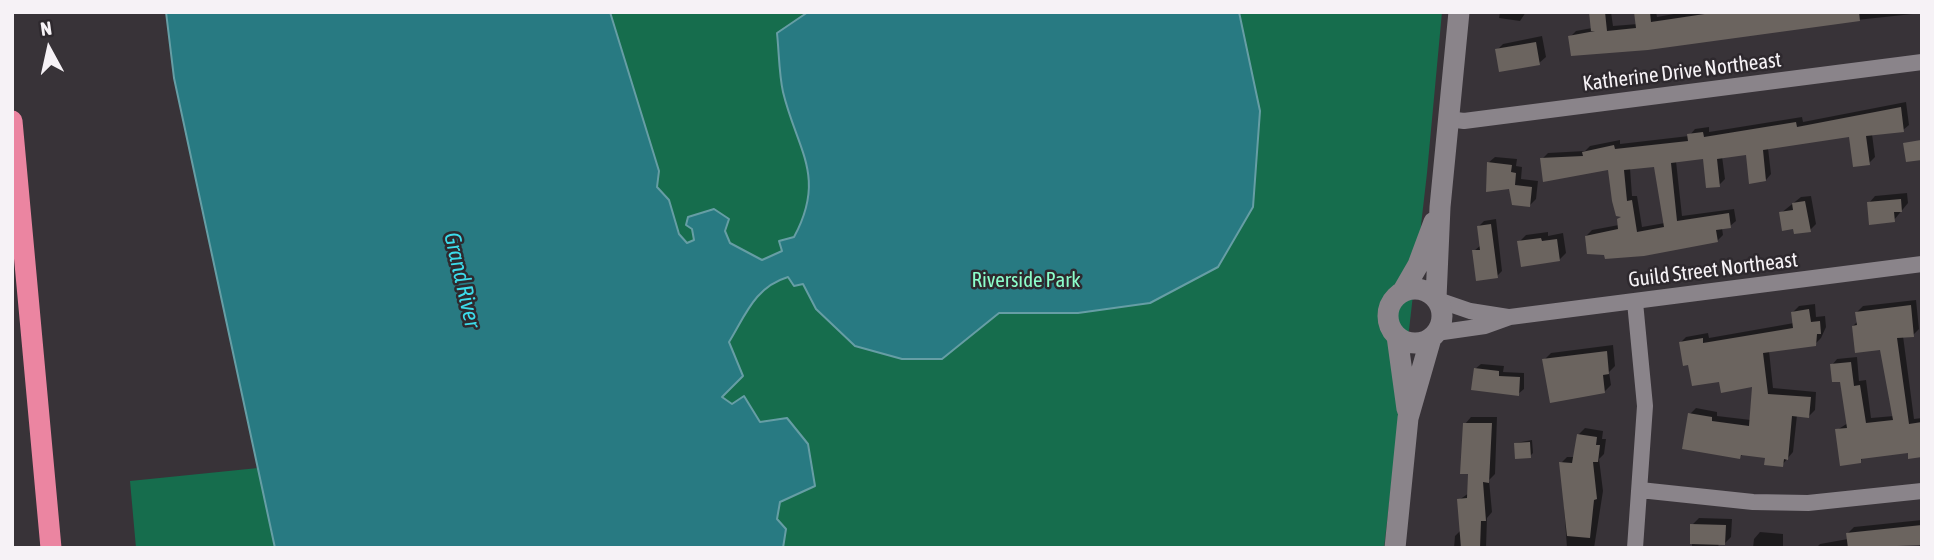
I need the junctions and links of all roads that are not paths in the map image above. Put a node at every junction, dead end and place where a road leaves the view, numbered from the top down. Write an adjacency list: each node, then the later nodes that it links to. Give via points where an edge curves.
1 (1459, 12): 3 (main road)
2 (1922, 62): 3 (street, Katherine Drive Northeast, via 1464,121)
3 (1448, 119): 5 (main road)
4 (12, 121): 16 (highway)
5 (1440, 207): 7 (main road); 8 (main road)
6 (1922, 264): 9 (street, Guild Street Northeast)
7 (1403, 291): 8 (main road, via 1418,289); 11 (main road, via 1388,310)
8 (1437, 299): 10 (street, Guild Street Northeast, via 1470,311); 12 (main road, via 1443,317)
9 (1635, 302): 10 (street, Guild Street Northeast); 14 (street, via 1645,406)
10 (1510, 317): 12 (street, Guild Street Northeast)
11 (1397, 336): 12 (main road, via 1413,343); 13 (main road)
12 (1434, 336): 13 (main road)
13 (1408, 418): 17 (main road)
14 (1640, 490): 15 (street, via 1808,503); 18 (street)
15 (1922, 491)
16 (51, 548)
17 (1395, 548)
18 (1635, 548)

